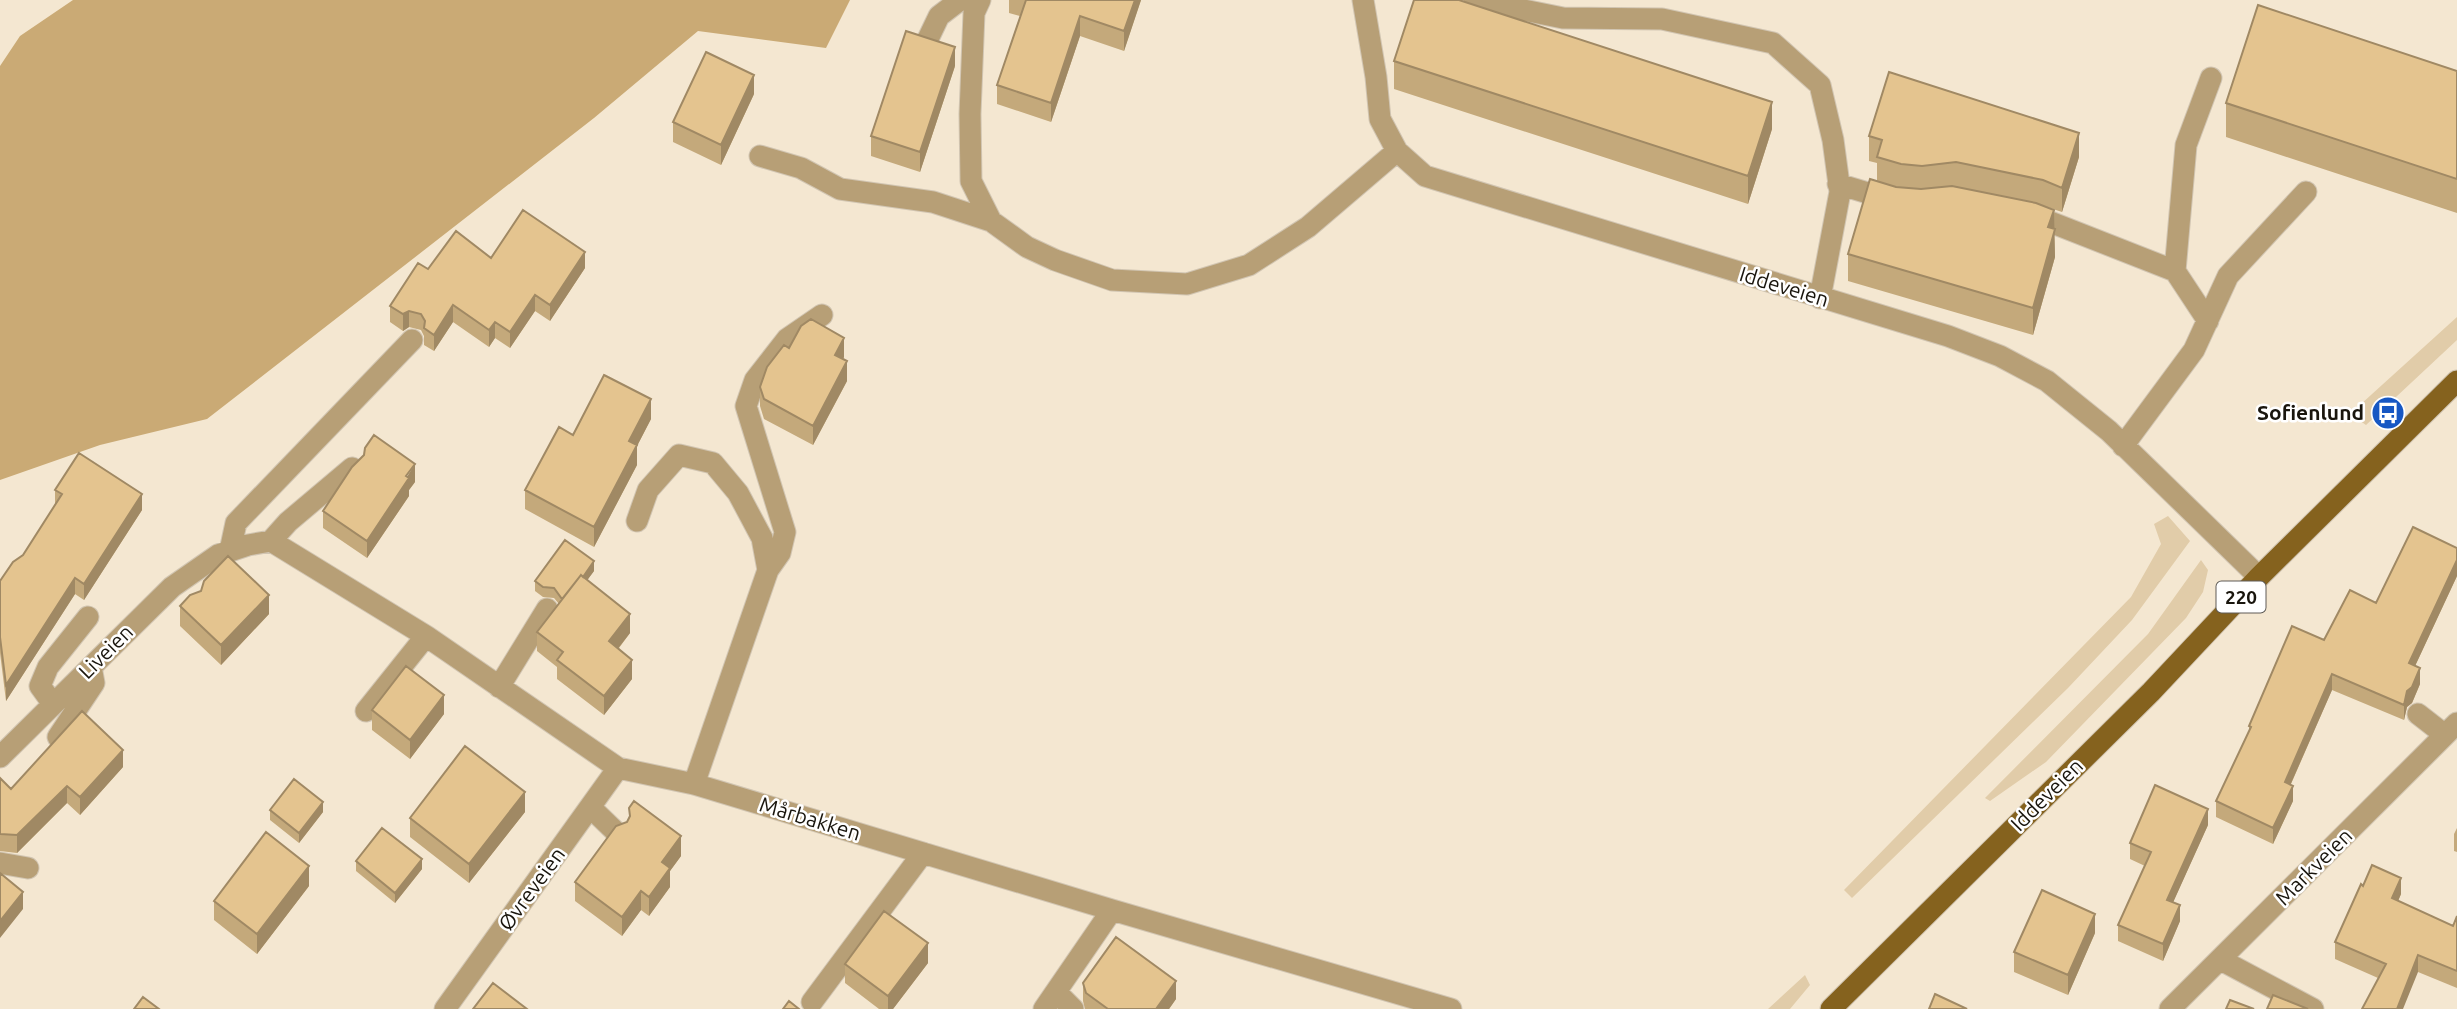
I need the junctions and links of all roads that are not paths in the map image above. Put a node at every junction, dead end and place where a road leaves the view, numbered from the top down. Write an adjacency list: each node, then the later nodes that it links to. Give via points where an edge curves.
1 (960, 0): 5 (street, via 939,16)
2 (980, 0): 13 (street, via 974,13 971,181)
3 (1363, 0): 7 (street, Iddeveien, via 1380,119)
4 (1474, 0): 9 (street, via 1563,18 1662,19 1773,43 1821,85)
5 (927, 41)
6 (2211, 78): 14 (street, via 2186,145)
7 (1397, 151): 13 (street, via 1308,227 1249,265 1187,284 1112,280 1045,256); 15 (street, Iddeveien, via 1425,176)
8 (760, 156): 13 (street, via 801,168 840,189 933,202)
9 (1838, 184): 11 (street); 15 (street)
10 (2306, 192): 17 (street, via 2228,276)
11 (1910, 203)
12 (2003, 210): 14 (street, via 2040,218)
13 (991, 221)
14 (2175, 271): 17 (street)
15 (1820, 298): 20 (street, Iddeveien, via 2000,356 2046,382)
16 (822, 315): 25 (street, via 787,339 755,380 746,406 785,532 780,553)
17 (2208, 321): 20 (street, via 2194,350)
18 (412, 340): 24 (street, via 236,523)
19 (2457, 381): 26 (main road, Iddeveien / 220)
20 (2123, 446): 26 (street, Iddeveien)
21 (352, 468): 23 (street)
22 (637, 521): 25 (street, via 648,491 679,455 713,463 738,493 762,538)
23 (271, 541): 24 (street); 31 (street, Mårbakken)
24 (224, 553): 27 (street, Liveien)
25 (768, 569): 41 (street)
26 (2259, 578): 55 (main road, Iddeveien / 220, via 2151,692)
27 (172, 587): 28 (street); 32 (street, Liveien)
28 (191, 602)
29 (547, 609): 33 (street)
30 (88, 617): 34 (street, via 48,667 40,686)
31 (426, 636): 33 (street, Mårbakken); 35 (street)
32 (91, 667): 34 (street, Liveien); 38 (street, via 94,683)
33 (499, 687): 40 (street, Mårbakken)
34 (53, 704): 39 (street, Liveien)
35 (366, 711)
36 (2418, 714): 37 (street)
37 (2451, 729): 48 (street, Markveien)
38 (58, 737)
39 (0, 757)
40 (618, 768): 41 (street, Mårbakken); 42 (street, Øvreveien)
41 (694, 784): 44 (street, Mårbakken)
42 (590, 807): 43 (street); 52 (street, Øvreveien)
43 (617, 833)
44 (923, 853): 47 (street, Mårbakken); 50 (street)
45 (0, 863): 46 (street)
46 (28, 868)
47 (1112, 910): 49 (street); 51 (street, Mårbakken)
48 (2221, 960): 56 (street, Markveien); 57 (street)
49 (1050, 1000): 53 (street)
50 (812, 1002)
51 (1414, 1004): 54 (street, Mårbakken)
52 (445, 1009)
53 (1073, 1009)
54 (1451, 1009)
55 (1831, 1009)
56 (2170, 1009)
57 (2313, 1009)

